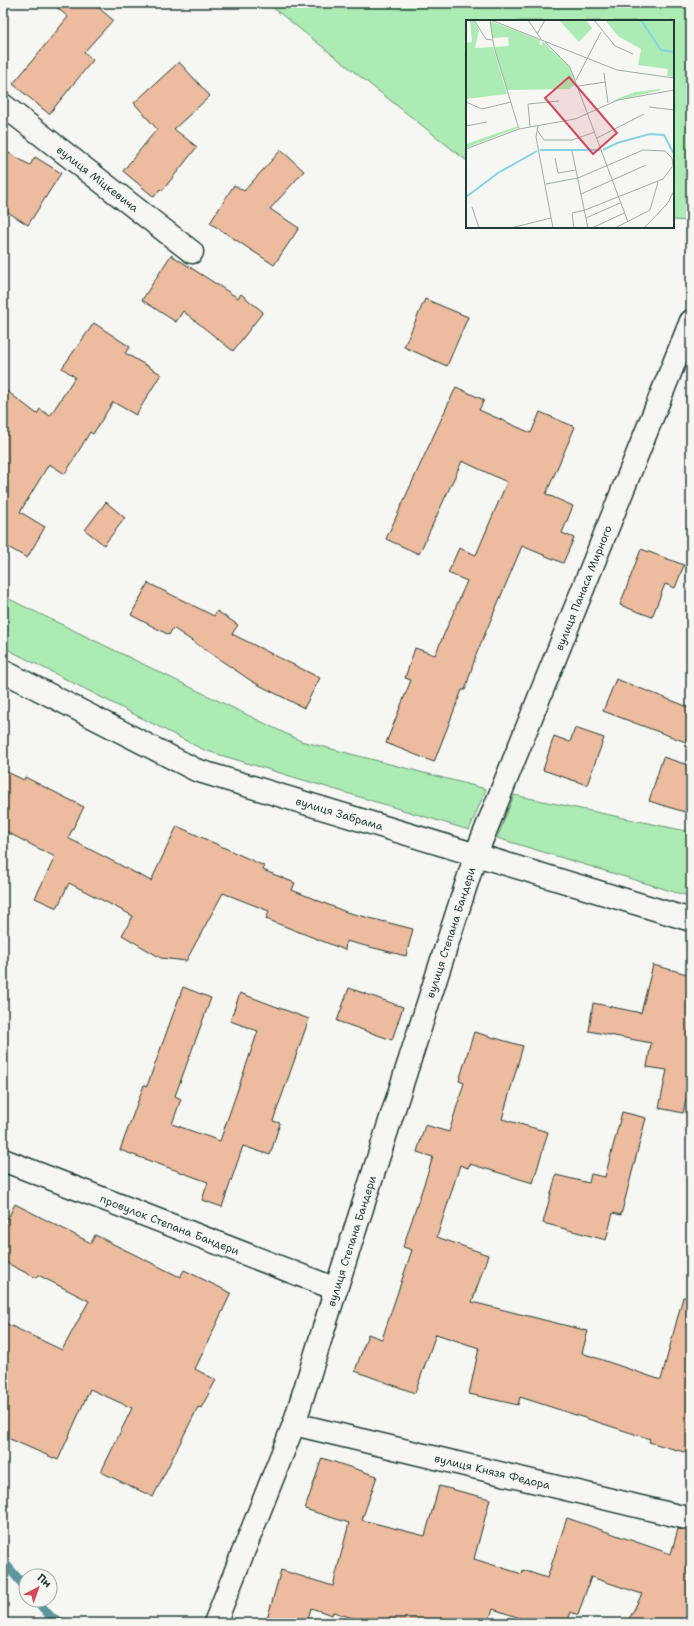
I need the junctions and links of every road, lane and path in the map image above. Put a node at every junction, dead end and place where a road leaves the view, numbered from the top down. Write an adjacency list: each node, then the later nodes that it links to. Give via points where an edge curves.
1 (3, 105): 2 (street, вулиця Міцкевича)
2 (192, 252)
3 (691, 321): 5 (street, вулиця Панаса Мирного)
4 (3, 671): 5 (street, вулиця Забрама, via 196,770)
5 (476, 854): 6 (street, вулиця Забрама); 8 (street, вулиця Степана Бандери)
6 (691, 920)
7 (3, 1160): 8 (street, провулок Степана Бандери)
8 (336, 1289): 9 (street, вулиця Степана Бандери)
9 (294, 1424): 10 (street, вулиця Князя Федора); 11 (street, вулиця Степана Бандери)
10 (691, 1519)
11 (215, 1623)

